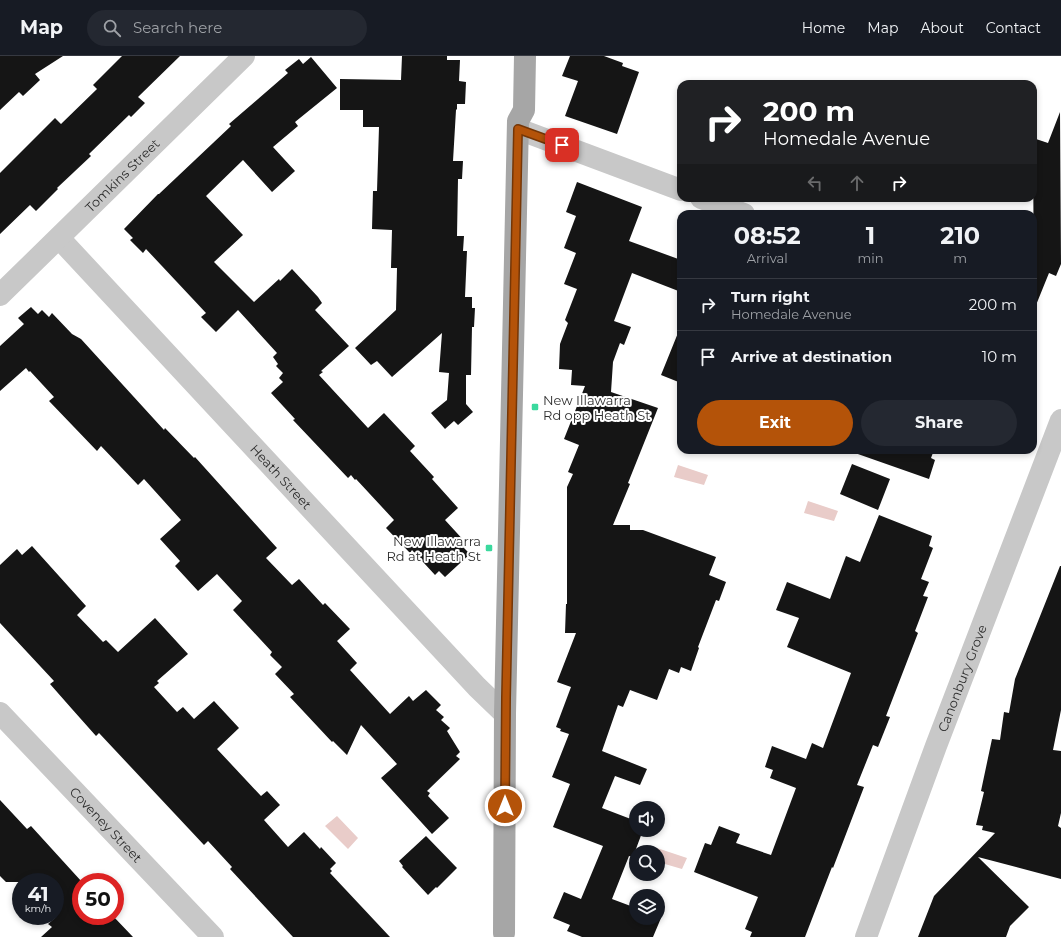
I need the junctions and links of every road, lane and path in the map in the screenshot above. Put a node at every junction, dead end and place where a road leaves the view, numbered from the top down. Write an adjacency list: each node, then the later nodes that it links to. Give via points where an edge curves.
1 (244, 56): 8 (street, Tomkins Street)
2 (513, 56): 4 (main road, via 512,111)
3 (525, 56): 4 (main road, via 524,110)
4 (518, 125): 5 (street); 12 (main road)
5 (677, 188)
6 (712, 202): 7 (street)
7 (733, 210)
8 (59, 238): 9 (street, Tomkins Street); 12 (street, Heath Street)
9 (0, 295)
10 (1061, 420): 15 (street, Canonbury Grove)
11 (0, 713): 14 (street, Coveney Street)
12 (505, 714): 13 (main road)
13 (506, 936)
14 (213, 937)
15 (866, 937)

